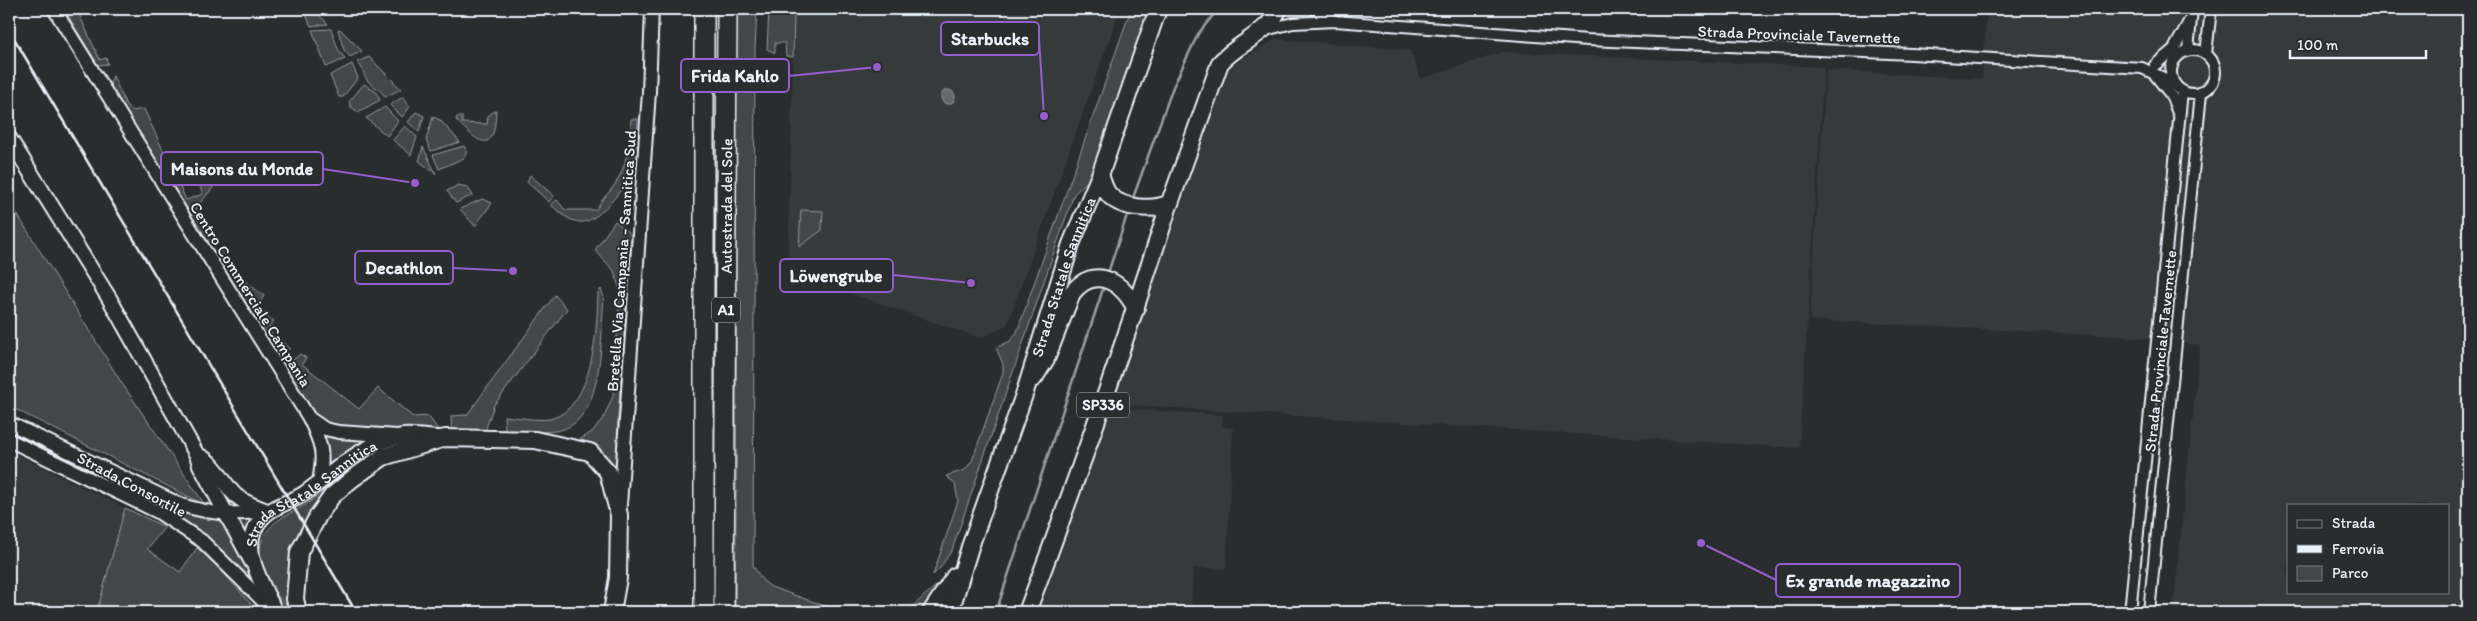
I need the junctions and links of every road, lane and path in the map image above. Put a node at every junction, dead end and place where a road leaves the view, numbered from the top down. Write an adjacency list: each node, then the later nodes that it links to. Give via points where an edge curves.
1 (54, 9): 24 (street, Centro Commerciale Campania)
2 (652, 9): 33 (street, Bretella Via Campania - Sannitica Sud, via 650,92)
3 (704, 9): 41 (highway, Autostrada del Sole / A1)
4 (727, 9): 42 (highway, Autostrada del Sole / A1)
5 (1158, 9): 20 (main road, Strada Statale Sannitica)
6 (1278, 9): 11 (main road, SP336, via 1272,22)
7 (1315, 9): 10 (street, Strada Provinciale Tavernette)
8 (2211, 9): 13 (street)
9 (2192, 14): 12 (street); 14 (street, via 2174,49)
10 (1335, 22): 11 (street, Strada Provinciale Tavernette, via 1293,23); 14 (street, Strada Provinciale Tavernette, via 1588,40 1912,54)
11 (1259, 32): 21 (main road, SP336, via 1220,63)
12 (2183, 53): 13 (street, via 2194,50); 14 (street); 15 (street, via 2171,68)
13 (2206, 54): 17 (street, via 2214,65 2214,78 2212,84)
14 (2154, 69): 15 (street, Strada Provinciale Tavernette); 18 (street, Strada Provinciale Tavernette, via 2171,95)
15 (2174, 83): 16 (street, Strada Provinciale Tavernette)
16 (2182, 91): 17 (street); 18 (street, Strada Provinciale Tavernette)
17 (2200, 93): 47 (street, Strada Provinciale Tavernette)
18 (2179, 121): 46 (street, Strada Provinciale Tavernette)
19 (9, 138): 29 (main road, via 109,298)
20 (1100, 175): 21 (main road, via 1104,188 1119,201 1154,209); 23 (main road, Strada Statale Sannitica, via 1071,244)
21 (1171, 199): 22 (main road, SP336)
22 (1136, 309): 23 (main road, via 1124,291 1107,280 1093,277 1079,284 1072,293 1046,359); 45 (main road, SP336)
23 (1024, 392): 34 (main road, Strada Statale Sannitica)
24 (309, 418): 26 (street, Centro Commerciale Campania, via 339,432); 30 (street, Centro Commerciale Campania, via 322,446 323,465)
25 (9, 423): 32 (street, Strada Consortile, via 160,497 205,512)
26 (404, 436): 27 (main road, Strada Statale Sannitica); 30 (main road, Strada Statale Sannitica, via 373,445)
27 (445, 438): 33 (main road, Strada Statale Sannitica, via 535,440 590,452 608,472); 38 (main road, Strada Statale Sannitica, via 383,458 332,496 300,552 295,599)
28 (9, 440): 37 (street, Strada Consortile, via 165,517 202,541)
29 (197, 455): 31 (main road, via 207,459 235,495); 32 (main road)
30 (319, 481): 31 (main road, Strada Statale Sannitica, via 304,493)
31 (267, 511): 32 (street, Strada Consortile); 35 (main road, Strada Statale Sannitica, via 254,531)
32 (228, 515): 35 (main road)
33 (619, 515): 36 (main road, Strada Statale Sannitica)
34 (970, 547): 43 (main road, Strada Statale Sannitica, via 951,584); 44 (main road, Strada Statale Sannitica)
35 (252, 562): 37 (main road, Strada Statale Sannitica)
36 (618, 578): 39 (main road, Strada Statale Sannitica); 40 (main road, Strada Statale Sannitica)
37 (275, 612)
38 (298, 612)
39 (612, 612)
40 (622, 612)
41 (704, 612)
42 (724, 612)
43 (931, 612)
44 (950, 612)
45 (1027, 612)
46 (2130, 612)
47 (2149, 612)

